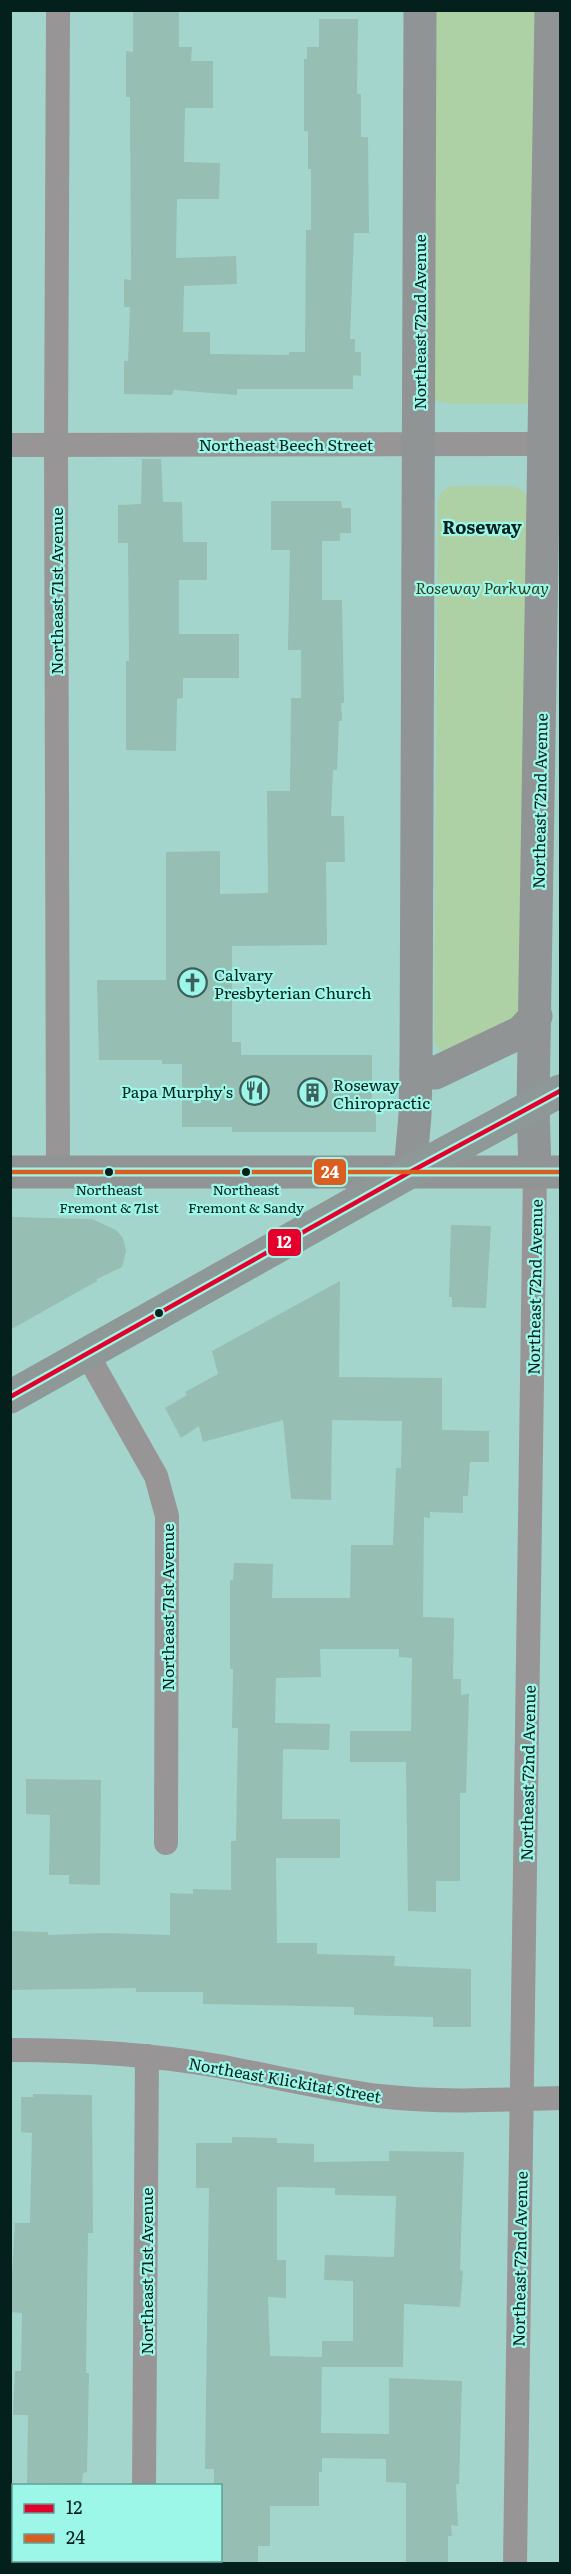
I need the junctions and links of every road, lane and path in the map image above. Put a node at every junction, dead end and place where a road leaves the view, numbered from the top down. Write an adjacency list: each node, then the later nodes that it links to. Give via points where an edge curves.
1 (58, 10): 7 (street, Northeast 71st Avenue)
2 (420, 10): 4 (street, Northeast 72nd Avenue)
3 (551, 10): 5 (street, Northeast 72nd Avenue)
4 (419, 443): 5 (street, Northeast Beech Street); 7 (street, Northeast Beech Street); 9 (street, Northeast 72nd Avenue)
5 (552, 444): 8 (street, Northeast 72nd Avenue)
6 (10, 445): 7 (street, Northeast Beech Street)
7 (56, 445): 13 (street, Northeast 71st Avenue)
8 (536, 1017): 9 (street, via 521,1032 435,1073); 10 (street, Northeast 72nd Avenue)
9 (416, 1069): 14 (street, Northeast 72nd Avenue)
10 (547, 1099): 11 (street, Northeast 72nd Avenue); 14 (main road)
11 (548, 1172): 14 (street); 21 (street, Northeast 72nd Avenue)
12 (10, 1173): 13 (street)
13 (58, 1173): 14 (street)
14 (410, 1173): 15 (main road)
15 (87, 1354): 16 (main road); 17 (street, Northeast 71st Avenue, via 156,1476 167,1516)
16 (10, 1397)
17 (166, 1843)
18 (10, 2050): 19 (street, Northeast Klickitat Street, via 82,2050)
19 (147, 2056): 21 (street, Northeast Klickitat Street, via 381,2096); 22 (street, Northeast 71st Avenue)
20 (561, 2098): 21 (street, Northeast Klickitat Street)
21 (522, 2099): 23 (street, Northeast 72nd Avenue)
22 (144, 2484)
23 (515, 2564)

